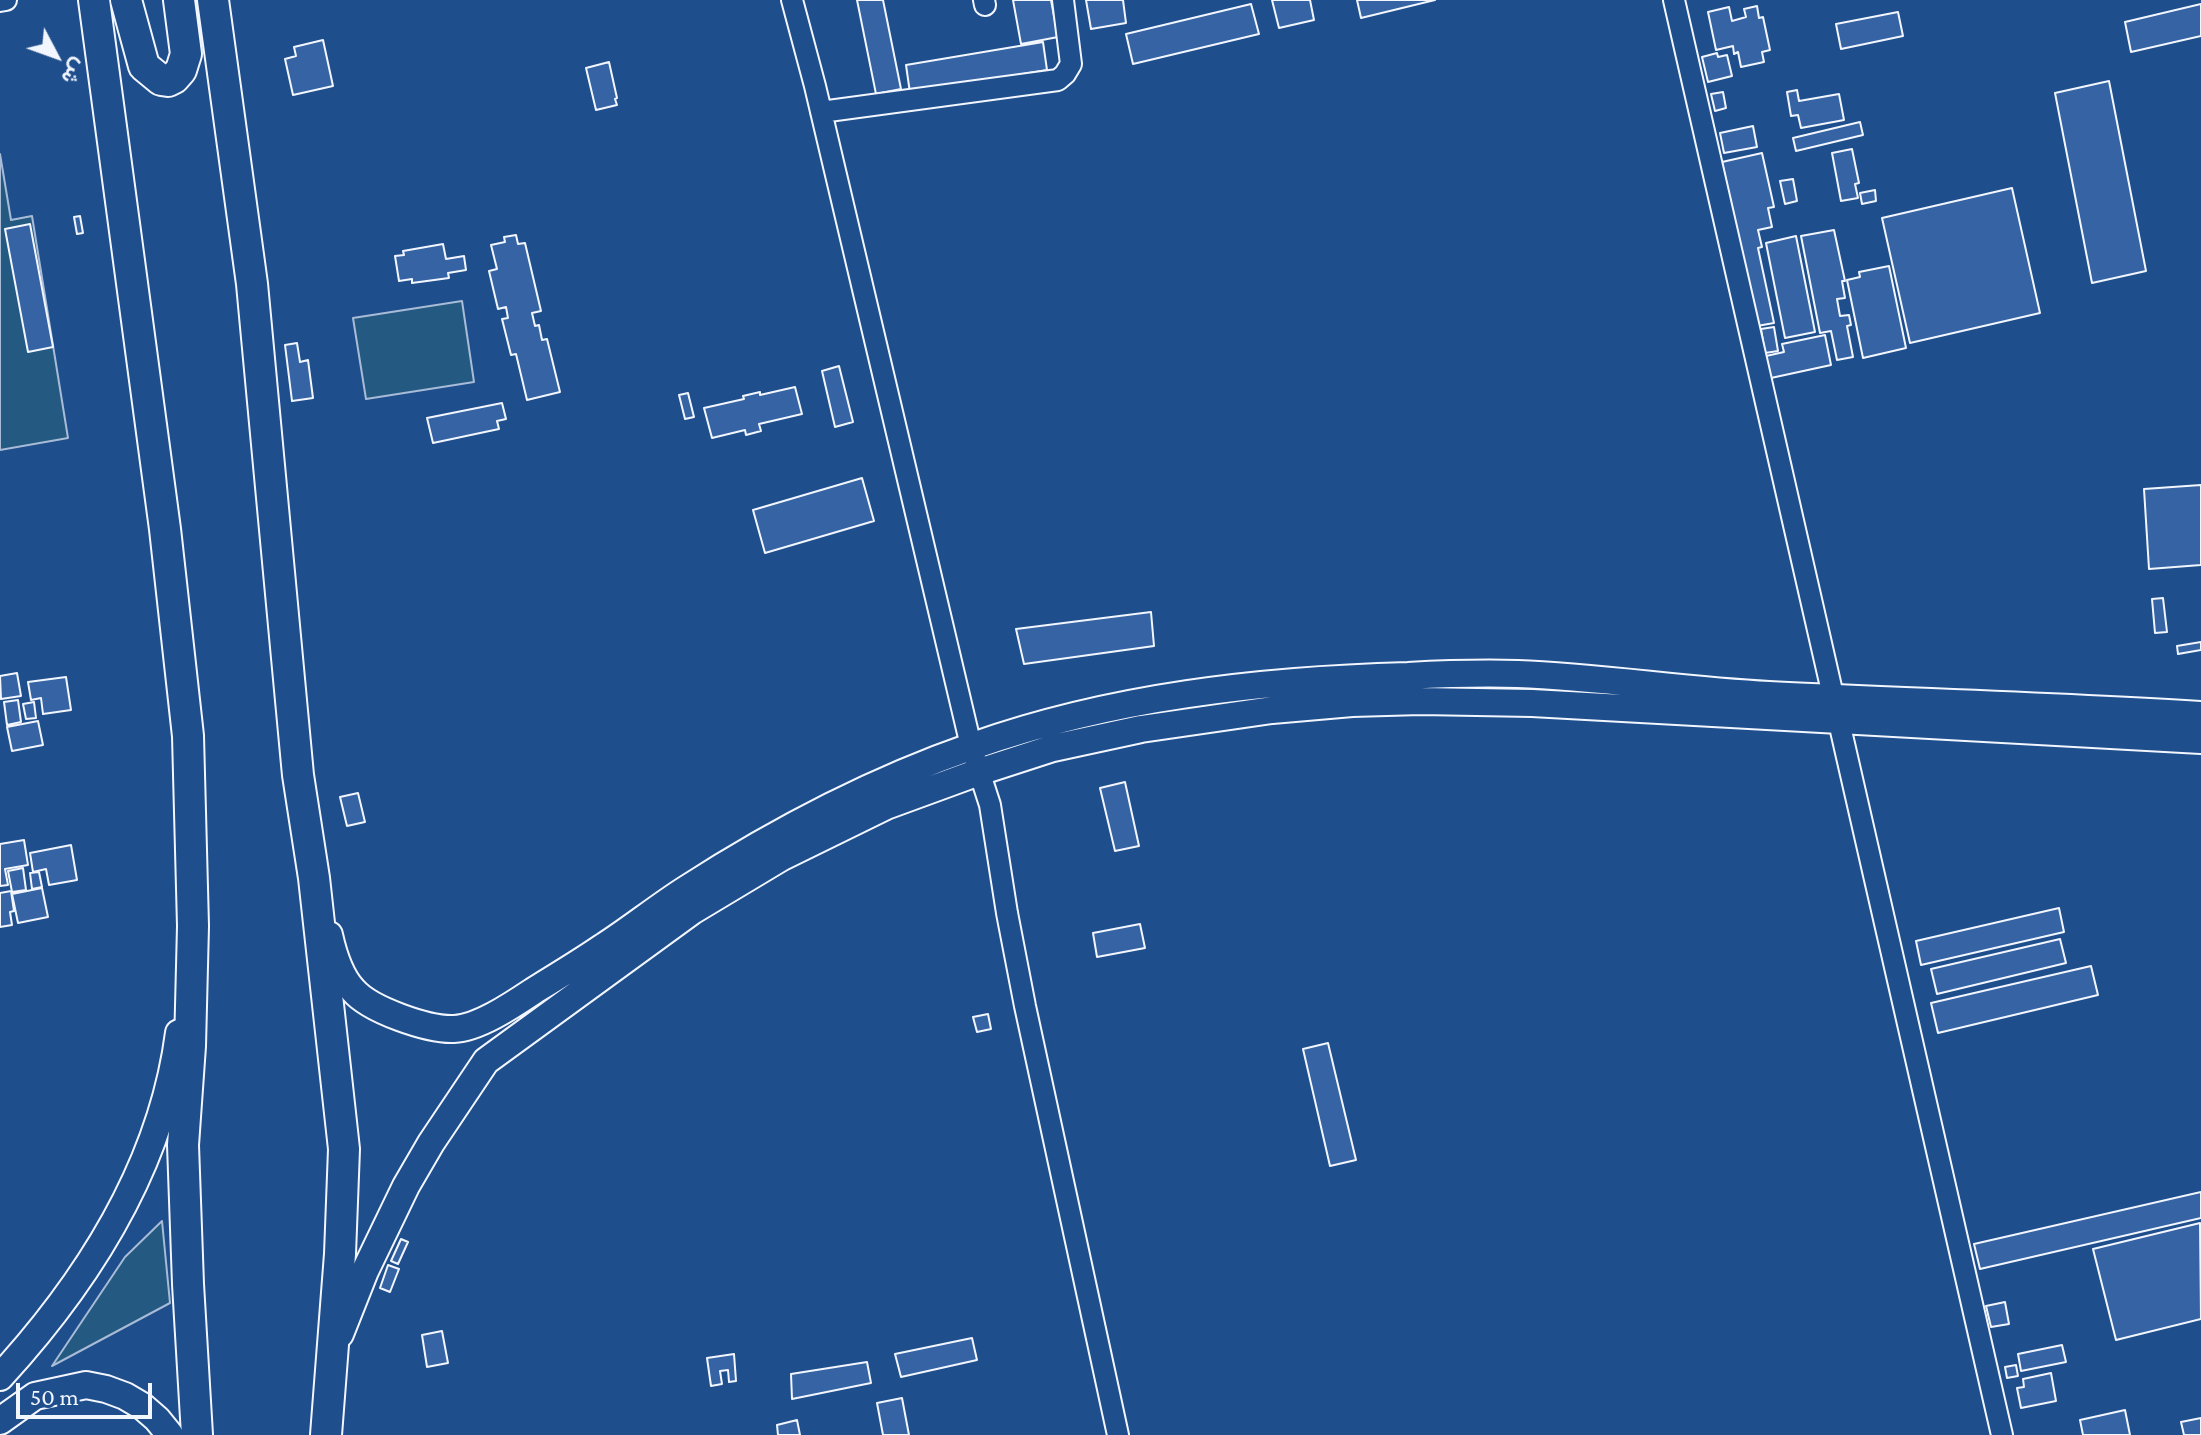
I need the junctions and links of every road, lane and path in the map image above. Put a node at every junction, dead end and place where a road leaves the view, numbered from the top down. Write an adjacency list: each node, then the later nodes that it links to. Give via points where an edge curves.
1 (6, 0): 9 (street)
2 (94, 0): 17 (highway, via 188,736)
3 (126, 0): 4 (highway, via 144,66 168,81 181,70 186,54)
4 (179, 0)
5 (213, 0): 16 (highway, via 252,284 298,775)
6 (792, 0): 10 (street)
7 (1063, 0): 10 (street, via 1071,64 1058,80)
8 (1674, 0): 11 (street)
9 (0, 1)
10 (821, 112): 14 (street)
11 (1836, 709): 12 (main road, via 2033,705); 13 (main road); 14 (main road, via 1766,695 1520,674 1355,677 1253,685 1117,707); 15 (main road, via 1352,703 1141,729 1053,748); 25 (street)
12 (2201, 715)
13 (2201, 740)
14 (971, 746): 15 (street); 16 (main road, via 783,832 683,891 496,1015 457,1029 402,1018 353,990 335,959)
15 (979, 772): 18 (main road, via 886,806 782,857 692,911 486,1061 406,1186); 24 (street)
16 (314, 878): 18 (highway, via 344,1149)
17 (193, 926): 19 (main road, via 176,1058 149,1149 94,1258); 22 (highway, via 183,1145)
18 (332, 1355): 23 (highway)
19 (0, 1377)
20 (0, 1421): 21 (main road, via 35,1396 86,1385 142,1406)
21 (170, 1435)
22 (197, 1435)
23 (326, 1435)
24 (1118, 1435)
25 (2002, 1435)

